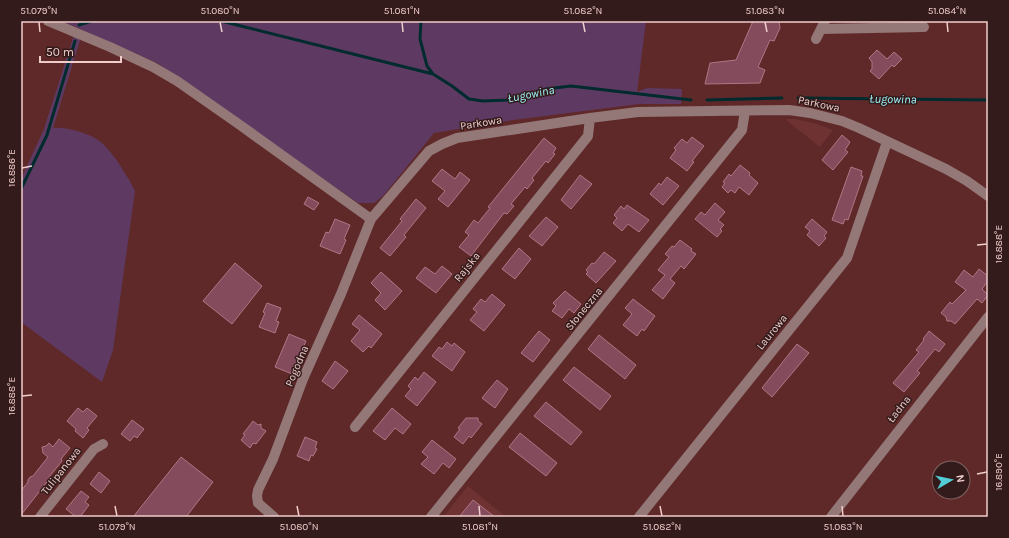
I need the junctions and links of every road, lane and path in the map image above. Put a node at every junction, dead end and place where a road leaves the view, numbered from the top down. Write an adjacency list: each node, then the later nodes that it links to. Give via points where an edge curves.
1 (48, 21): 9 (street, via 153,66)
2 (823, 25): 3 (street); 4 (street)
3 (924, 27)
4 (816, 38)
5 (745, 111): 6 (street, Parkowa, via 638,112); 7 (street, Parkowa, via 789,110 810,113 842,121); 15 (street, Słoneczna, via 742,130)
6 (590, 118): 9 (street, Parkowa, via 457,138 442,144 429,151); 11 (street, Rajska, via 588,136)
7 (887, 142): 8 (street, Parkowa, via 946,169); 16 (street, Laurowa, via 847,258)
8 (988, 196)
9 (371, 219): 14 (street, Pogodna, via 258,490 258,503)
10 (988, 317): 17 (street, Ładna)
11 (355, 426)
12 (103, 444): 13 (street, Tulipanowa, via 94,449)
13 (40, 517)
14 (274, 517)
15 (431, 517)
16 (639, 517)
17 (831, 517)

